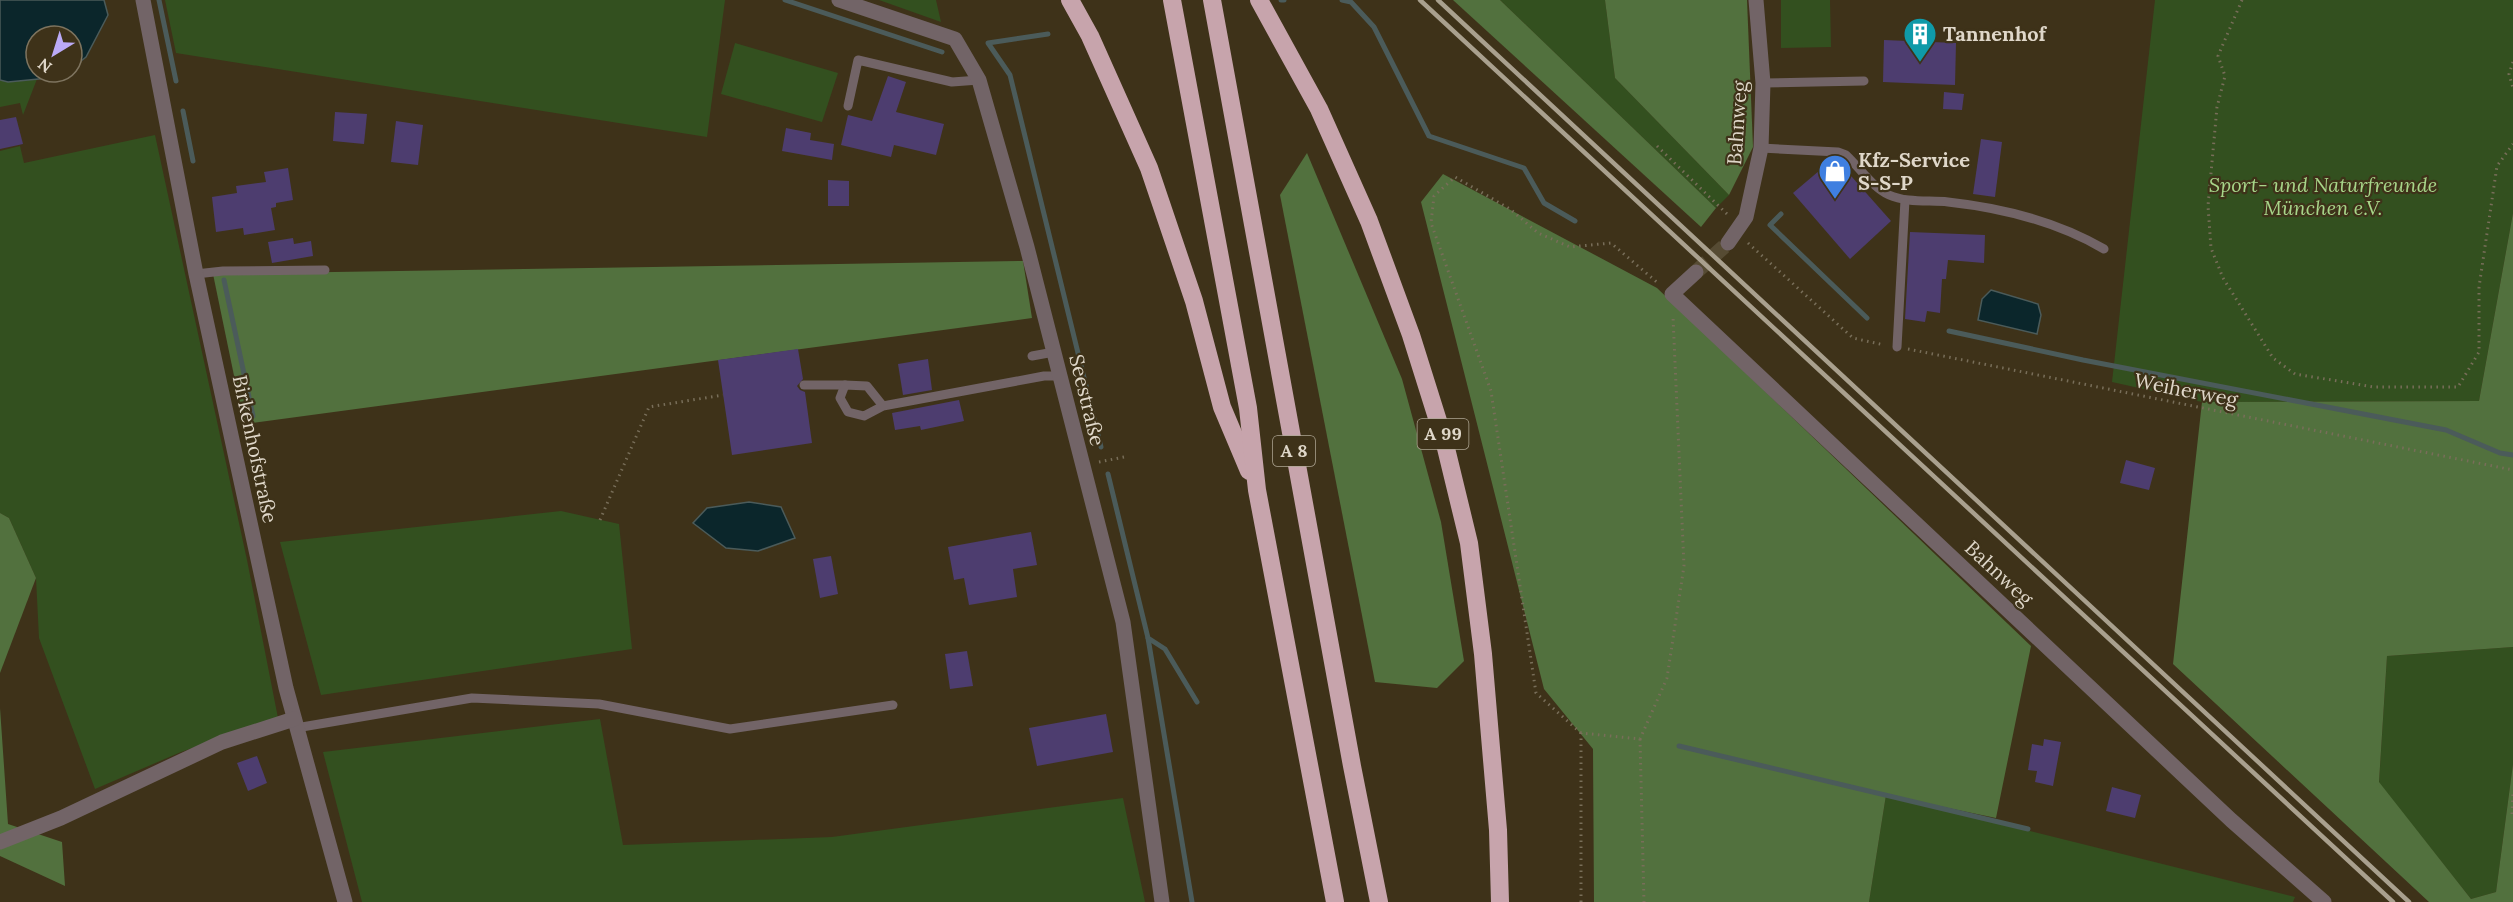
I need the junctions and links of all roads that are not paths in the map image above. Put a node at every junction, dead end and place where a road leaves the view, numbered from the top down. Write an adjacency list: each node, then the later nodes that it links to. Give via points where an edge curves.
1 (143, 0): 18 (street, Birkenhofstraße)
2 (839, 0): 8 (street, Seestraße, via 955,39)
3 (1070, 0): 26 (highway, via 1149,168 1194,301 1222,407)
4 (1172, 0): 26 (highway, A 8, via 1248,408)
5 (1212, 0): 33 (highway, A 8)
6 (1259, 0): 34 (highway, A 99, via 1319,109 1369,221 1444,440 1469,543 1484,654)
7 (1756, 0): 10 (street, Bahnweg)
8 (979, 80): 11 (lane, via 952,82 858,60); 20 (street, Seestraße)
9 (1864, 81): 10 (lane)
10 (1763, 83): 12 (street, Bahnweg)
11 (848, 106)
12 (1761, 148): 13 (lane, via 1838,152 1846,155 1881,190); 14 (street, Bahnweg, via 1746,217)
13 (1905, 200): 15 (lane, via 1947,202 2017,214 2071,232); 19 (lane)
14 (1734, 234)
15 (2104, 249)
16 (325, 270): 18 (lane)
17 (1696, 272): 35 (street, Bahnweg, via 1672,294 2222,811)
18 (196, 274): 28 (street, Birkenhofstraße)
19 (1897, 347)
20 (1054, 352): 21 (lane); 22 (street, Seestraße)
21 (1032, 356)
22 (1060, 376): 25 (lane); 31 (street, Seestraße, via 1123,622)
23 (804, 385): 24 (lane)
24 (844, 385): 25 (lane, via 867,386); 25 (lane, via 840,398 848,412 864,416)
25 (883, 406)
26 (1257, 490): 32 (highway, A 8)
27 (893, 705): 28 (lane, via 730,729 599,705 472,698)
28 (295, 723): 29 (street, via 222,742 61,818); 30 (street, Birkenhofstraße)
29 (0, 842)
30 (345, 902)
31 (1162, 902)
32 (1335, 902)
33 (1379, 902)
34 (1500, 902)
35 (2324, 902)

